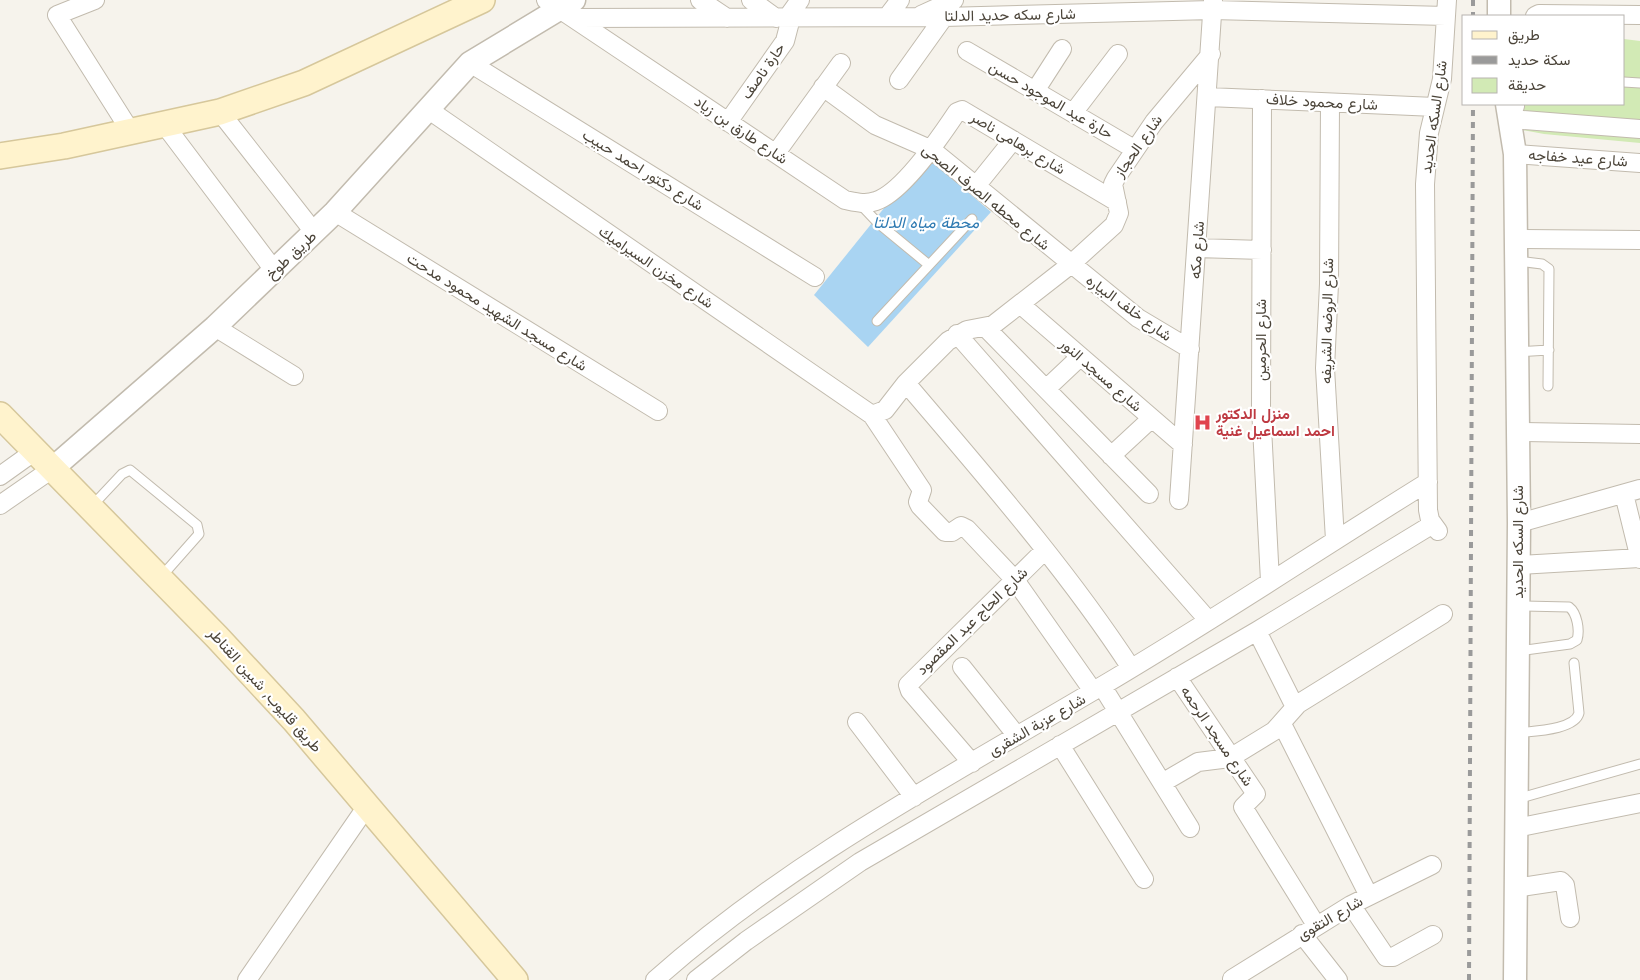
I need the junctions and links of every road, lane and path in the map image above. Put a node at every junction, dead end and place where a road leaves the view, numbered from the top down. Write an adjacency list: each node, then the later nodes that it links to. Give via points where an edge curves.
1 (95, 0): 43 (street, via 57,15)
2 (482, 0): 38 (main road, via 304,83)
3 (700, 0): 19 (street)
4 (751, 0): 20 (street)
5 (800, 0): 20 (street)
6 (900, 0): 16 (street)
7 (954, 0): 17 (street)
8 (1499, 0): 13 (street)
9 (1213, 5): 11 (street, شارع سكه حديد الدلتا); 18 (street, شارع سكه حديد الدلتا); 24 (street, شارع مكه)
10 (563, 7): 19 (street, شارع سكه حديد الدلتا); 25 (street, طريق طوخ); 40 (street, شارع طارق بن زياد)
11 (1447, 8): 35 (street, شارع السكه الحديد, via 1442,79)
12 (1594, 8): 14 (street); 15 (street)
13 (1498, 15)
14 (1537, 15)
15 (1640, 15)
16 (887, 17): 17 (street, شارع سكه حديد الدلتا); 20 (street, شارع سكه حديد الدلتا)
17 (916, 17): 18 (street, شارع سكه حديد الدلتا)
18 (944, 17): 27 (street)
19 (727, 18): 20 (street, شارع سكه حديد الدلتا)
20 (785, 18): 40 (street, حارة ناصف, via 785,41)
21 (1062, 49): 31 (street)
22 (968, 51): 31 (street, حارة عبد الموجود حسن)
23 (1118, 54): 39 (street)
24 (1211, 54): 32 (street, شارع مكه); 45 (street, شارع الحجاز)
25 (470, 63): 37 (street, طريق طوخ); 65 (street, شارع دكتور احمد حبيب)
26 (841, 63): 30 (street)
27 (899, 80)
28 (1625, 82): 29 (lane)
29 (1640, 83)
30 (823, 88): 46 (street, شارع محطه الصرف الصحى, via 876,125); 47 (street)
31 (1035, 91): 39 (street, حارة عبد الموجود حسن)
32 (1208, 97): 33 (street, شارع محمود خلاف); 59 (street, شارع مكه)
33 (1262, 99): 34 (street, شارع محمود خلاف); 60 (street, شارع الحرمين)
34 (1330, 102): 35 (street, شارع محمود خلاف); 98 (street, شارع الروضه الشريفه, via 1325,368)
35 (1435, 108): 90 (street, شارع السكه الحديد, via 1428,141 1425,184)
36 (1511, 109): 42 (street); 48 (street, شارع السكه الحديد)
37 (429, 110): 54 (street, طريق طوخ); 80 (street, شارع مخزن السيراميك)
38 (220, 112): 41 (main road); 56 (street)
39 (1073, 113): 45 (street, حارة عبد الموجود حسن)
40 (728, 122): 47 (street, شارع طارق بن زياد)
41 (164, 124): 43 (main road); 64 (street)
42 (1640, 129)
43 (131, 132): 49 (main road)
44 (1013, 140): 46 (street, شارع برهامى ناصر, via 959,110); 51 (street); 52 (street, شارع برهامى ناصر)
45 (1134, 149): 52 (street, شارع الحجاز, via 1114,181)
46 (932, 150): 51 (street, شارع محطه الصرف الصحى); 53 (street, via 889,194)
47 (776, 153): 53 (street, شارع طارق بن زياد, via 845,200)
48 (1516, 154): 50 (street, شارع عيد خفاجه); 57 (street, شارع السكه الحديد)
49 (0, 156)
50 (1640, 163)
51 (976, 186): 62 (street, شارع محطه الصرف الصحى)
52 (1117, 202): 62 (street, شارع الحجاز, via 1117,222)
53 (860, 204): 63 (lane)
54 (335, 212): 56 (street, طريق طوخ); 79 (street, شارع مسجد الشهيد محمود مدحت)
55 (972, 219): 63 (lane)
56 (314, 232): 64 (street, طريق طوخ)
57 (1516, 239): 58 (street); 61 (street, شارع السكه الحديد)
58 (1640, 240)
59 (1197, 248): 60 (street); 71 (street, شارع مكه)
60 (1262, 250): 104 (street, شارع الحرمين, via 1261,408)
61 (1516, 261): 72 (lane, via 1542,264 1549,269); 73 (street, شارع السكه الحديد)
62 (1070, 264): 66 (street, شارع الحجاز); 71 (street, شارع خلف البياره, via 1138,318)
63 (929, 265): 67 (lane)
64 (274, 270): 68 (street, طريق طوخ)
65 (815, 277)
66 (1020, 304): 69 (street, شارع الحجاز); 74 (street, شارع مسجد النور)
67 (878, 321)
68 (215, 327): 75 (street); 88 (street, طريق طوخ)
69 (986, 328): 70 (street); 78 (street)
70 (957, 334): 76 (street); 107 (street)
71 (1190, 350): 85 (street, شارع مكه)
72 (1549, 350): 73 (lane); 77 (lane)
73 (1517, 352): 83 (street, شارع السكه الحديد)
74 (1080, 357): 78 (street); 82 (street, شارع مسجد النور)
75 (294, 376)
76 (906, 383): 80 (street); 99 (street)
77 (1548, 386)
78 (1046, 389): 87 (street)
79 (658, 411)
80 (878, 412): 103 (street, via 922,490 920,506 946,532 961,526 967,529)
81 (0, 416): 86 (main road, طريق قليوب, شبين القناطر)
82 (1152, 418): 85 (street, شارع مسجد النور); 87 (street)
83 (1518, 432): 84 (street); 96 (street, شارع السكه الحديد)
84 (1640, 434)
85 (1183, 445): 93 (street, شارع مكه)
86 (35, 451): 88 (main road, طريق قليوب, شبين القناطر); 89 (street)
87 (1111, 456): 92 (street)
88 (52, 469): 94 (street, طريق طوخ); 95 (main road, طريق قليوب, شبين القناطر)
89 (0, 476)
90 (1428, 482): 97 (street, شارع السكه الحديد, via 1429,515); 98 (street, شارع عزبة الشقرى)
91 (1632, 492): 96 (street); 100 (street)
92 (1149, 494)
93 (1179, 500)
94 (0, 505)
95 (91, 508): 102 (main road, طريق قليوب, شبين القناطر); 102 (lane, via 122,474 130,470 197,525 199,534)
96 (1519, 523): 101 (street, شارع السكه الحديد)
97 (1436, 528): 108 (street, شارع عزبة الشقرى)
98 (1335, 540): 104 (street, شارع عزبة الشقرى)
99 (1045, 550): 103 (street, شارع الحاج عبد المقصود); 112 (street, via 1103,625)
100 (1640, 558): 101 (street)
101 (1519, 565): 105 (street, شارع السكه الحديد)
102 (160, 578): 129 (main road, طريق قليوب, شبين القناطر, via 294,720)
103 (1015, 580): 114 (street); 123 (street, شارع الحاج عبد المقصود, via 908,685)
104 (1270, 581): 107 (street, شارع عزبة الشقرى)
105 (1518, 606): 109 (street, شارع السكه الحديد); 109 (lane, via 1569,607 1576,615 1578,632 1577,640 1570,644)
106 (1443, 614): 115 (street)
107 (1208, 620): 112 (street, شارع عزبة الشقرى)
108 (1257, 631): 113 (street, شارع عزبة الشقرى); 115 (street)
109 (1518, 651): 119 (street, شارع السكه الحديد)
110 (1574, 663): 119 (lane, via 1579,713 1576,720 1569,725)
111 (962, 667): 120 (street)
112 (1131, 668): 114 (street, شارع عزبة الشقرى)
113 (1177, 678): 116 (street, شارع عزبة الشقرى); 122 (street, شارع مسجد الرحمه)
114 (1098, 689): 116 (street); 120 (street, شارع عزبة الشقرى)
115 (1295, 707): 118 (street)
116 (1118, 712): 121 (street, شارع عزبة الشقرى); 125 (street)
117 (857, 722): 126 (street)
118 (1282, 724): 122 (street); 135 (street)
119 (1517, 734): 127 (street, شارع السكه الحديد)
120 (1017, 736): 123 (street, شارع عزبة الشقرى)
121 (1060, 745): 133 (street); 144 (street, شارع عزبة الشقرى, via 860,862)
122 (1230, 758): 125 (street, via 1198,762); 138 (street, شارع مسجد الرحمه, via 1256,795 1243,807)
123 (972, 763): 126 (street, شارع عزبة الشقرى)
124 (1640, 764): 127 (lane)
125 (1162, 783): 130 (street)
126 (914, 797): 143 (street, شارع عزبة الشقرى, via 792,873 727,920)
127 (1516, 799): 131 (street, شارع السكه الحديد)
128 (1640, 803): 131 (street)
129 (367, 806): 141 (street); 142 (main road, طريق قليوب, شبين القناطر)
130 (1190, 828)
131 (1516, 828): 134 (street, شارع السكه الحديد)
132 (1432, 865): 135 (street, شارع التقوى)
133 (1144, 879)
134 (1515, 888): 137 (street, via 1561,881 1565,885); 146 (street, شارع السكه الحديد)
135 (1369, 896): 136 (street, شارع التقوى)
136 (1351, 906): 138 (street, شارع التقوى); 139 (street, via 1386,957 1393,957)
137 (1570, 918)
138 (1309, 930): 140 (street, شارع التقوى); 145 (street)
139 (1433, 934)
140 (1232, 979)
141 (247, 980)
142 (515, 980)
143 (655, 980)
144 (696, 980)
145 (1338, 980)
146 (1515, 980)

